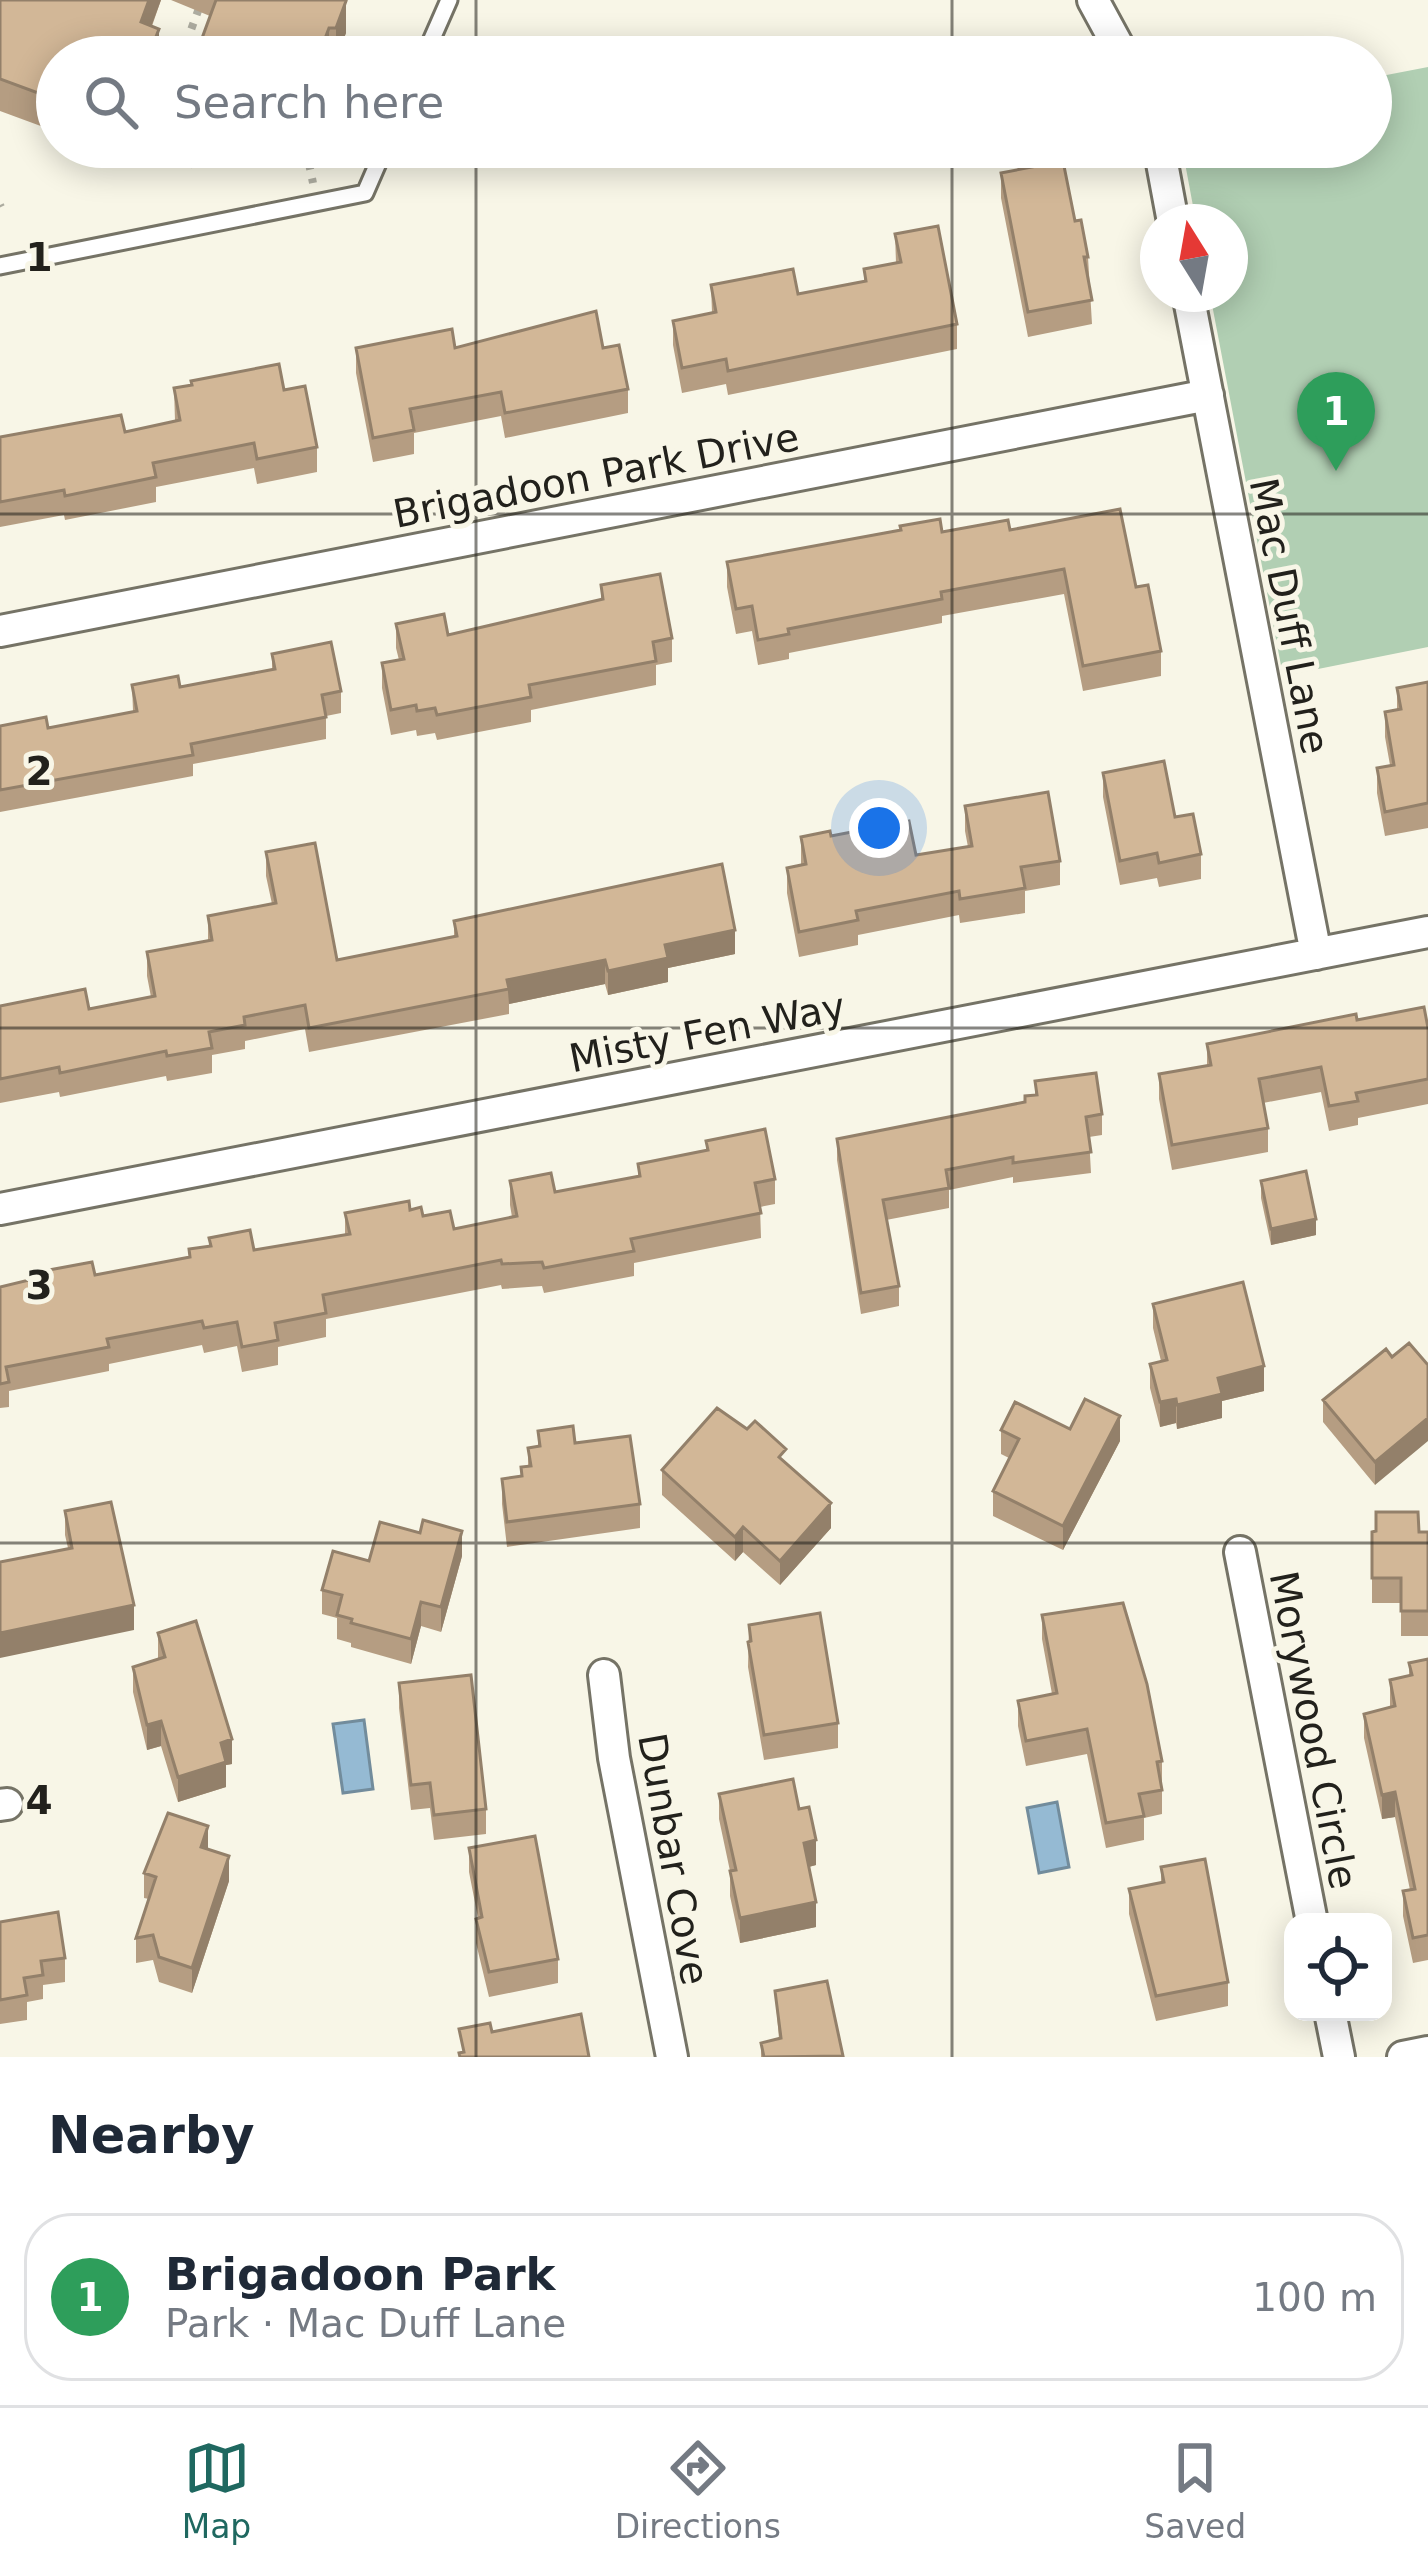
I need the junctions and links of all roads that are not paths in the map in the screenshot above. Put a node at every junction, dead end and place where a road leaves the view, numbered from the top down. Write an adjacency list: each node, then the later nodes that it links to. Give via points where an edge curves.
1 (449, 0): 3 (lane)
2 (1093, 0): 4 (street)
3 (433, 36)
4 (1113, 36)
5 (377, 168): 8 (lane, via 365,194)
6 (1163, 168): 7 (street)
7 (1170, 204)
8 (0, 266)
9 (1192, 312): 10 (street, Mac Duff Lane)
10 (1208, 395): 11 (street, Brigadoon Park Drive); 13 (street, Mac Duff Lane)
11 (0, 631)
12 (1428, 932): 13 (street, Misty Fen Way)
13 (1316, 954): 14 (street, Misty Fen Way)
14 (0, 1209)
15 (1240, 1552): 17 (street, Morywood Circle)
16 (604, 1676): 20 (street, Dunbar Cove)
17 (1310, 1913)
18 (1332, 2021): 21 (street)
19 (1428, 2052): 22 (street)
20 (672, 2057)
21 (1339, 2057)
22 (1403, 2057)

